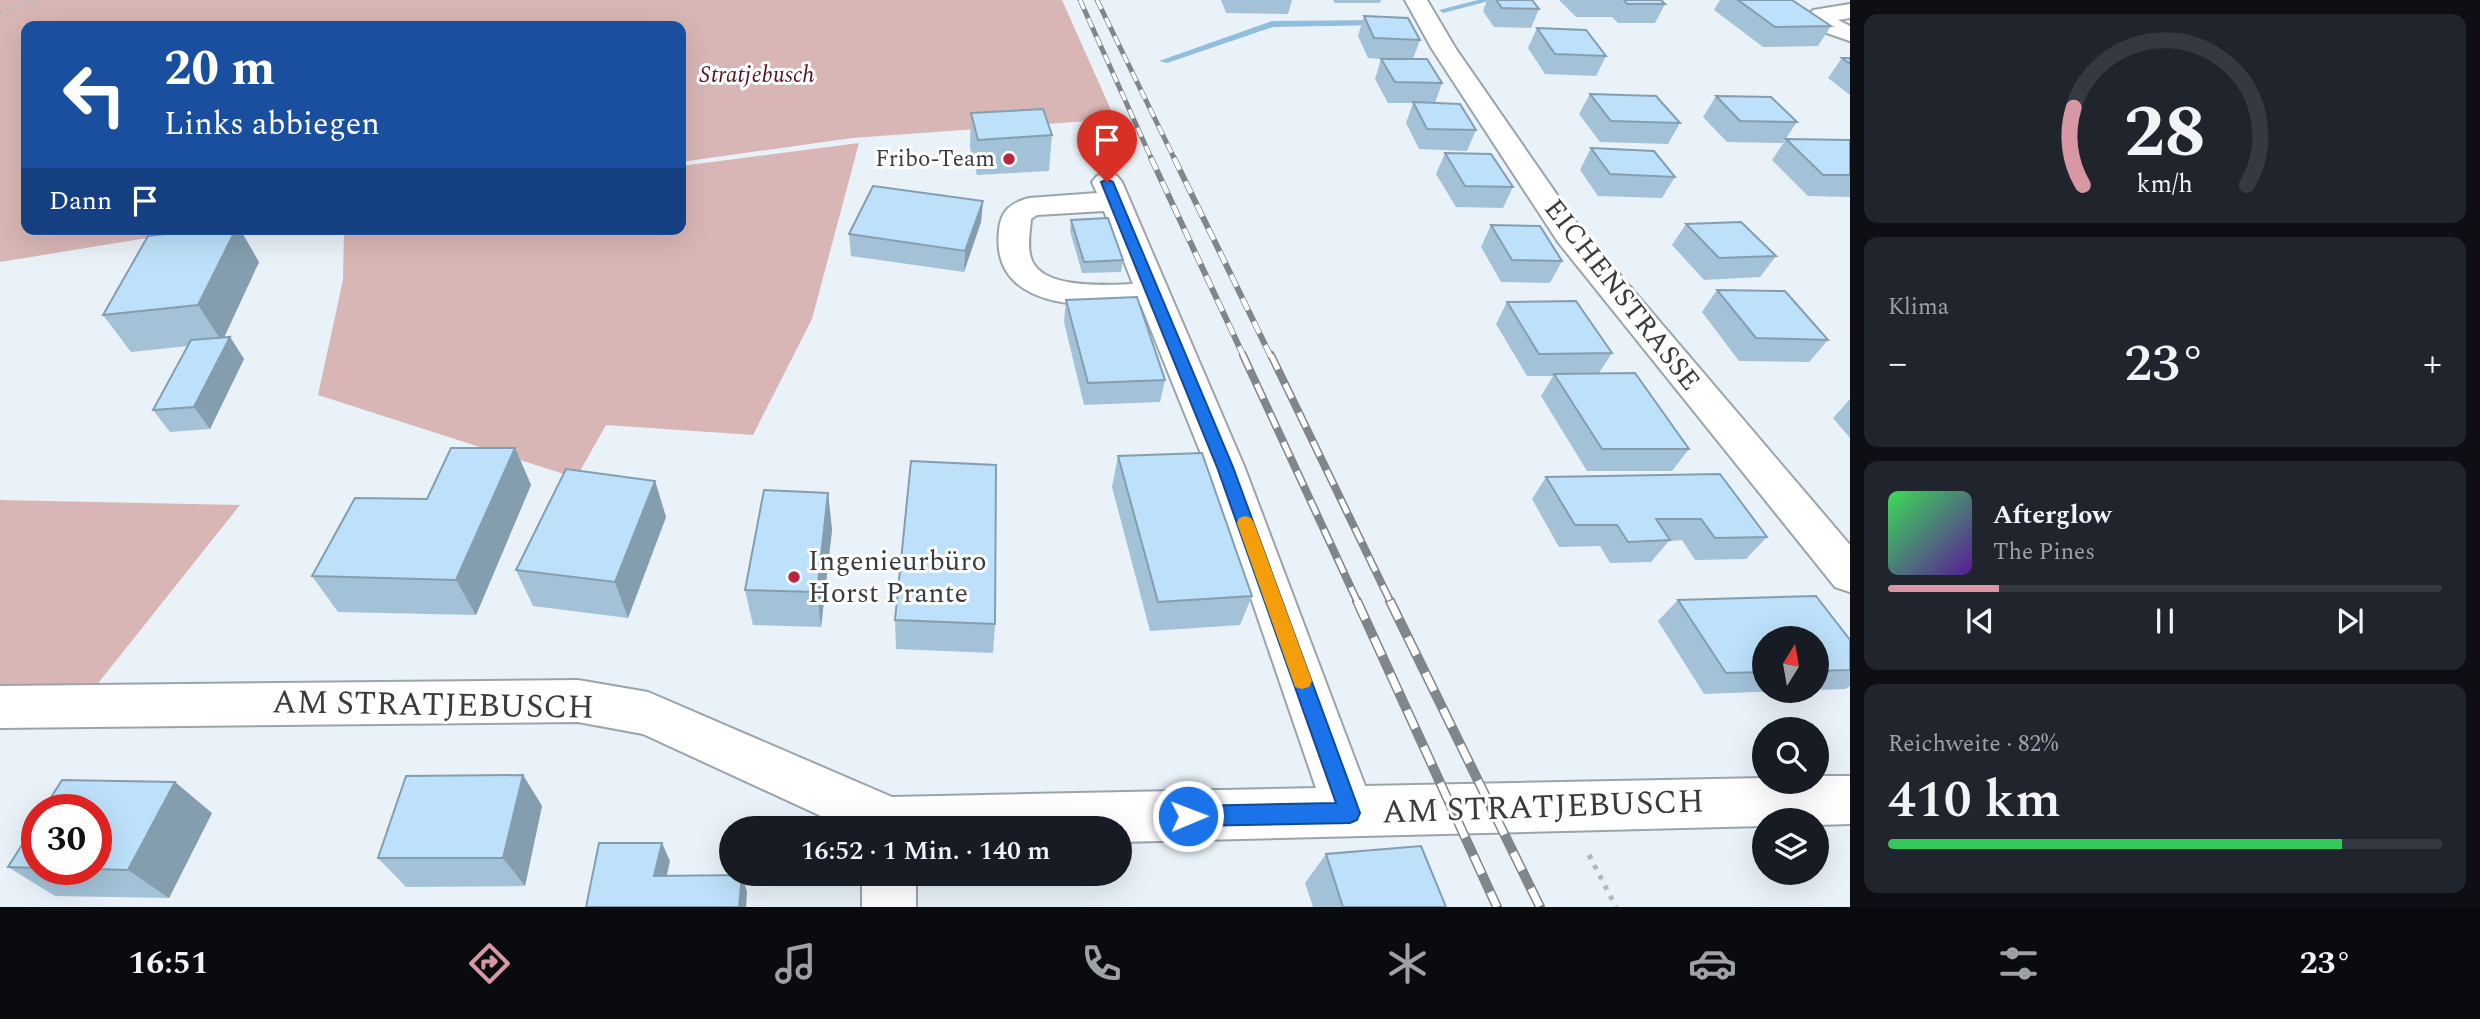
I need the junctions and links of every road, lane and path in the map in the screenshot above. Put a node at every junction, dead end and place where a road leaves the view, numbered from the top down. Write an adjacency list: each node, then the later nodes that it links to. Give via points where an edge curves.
1 (37, 0): 4 (path)
2 (1416, 0): 7 (street, EICHENSTRASSE, via 1569,235)
3 (1850, 11): 5 (street, via 1821,15 1832,27)
4 (0, 12)
5 (1850, 34)
6 (1153, 293): 6 (street, via 1111,192 1029,207 1016,216 1016,263 1032,282 1068,293); 10 (street, via 1225,467)
7 (1850, 575)
8 (0, 707): 11 (street, AM STRATJEBUSCH, via 578,701 648,713)
9 (1850, 800): 10 (street, AM STRATJEBUSCH)
10 (1350, 813): 12 (street, AM STRATJEBUSCH)
11 (843, 816)
12 (1132, 826)
13 (889, 886): 14 (street)
14 (889, 907)

